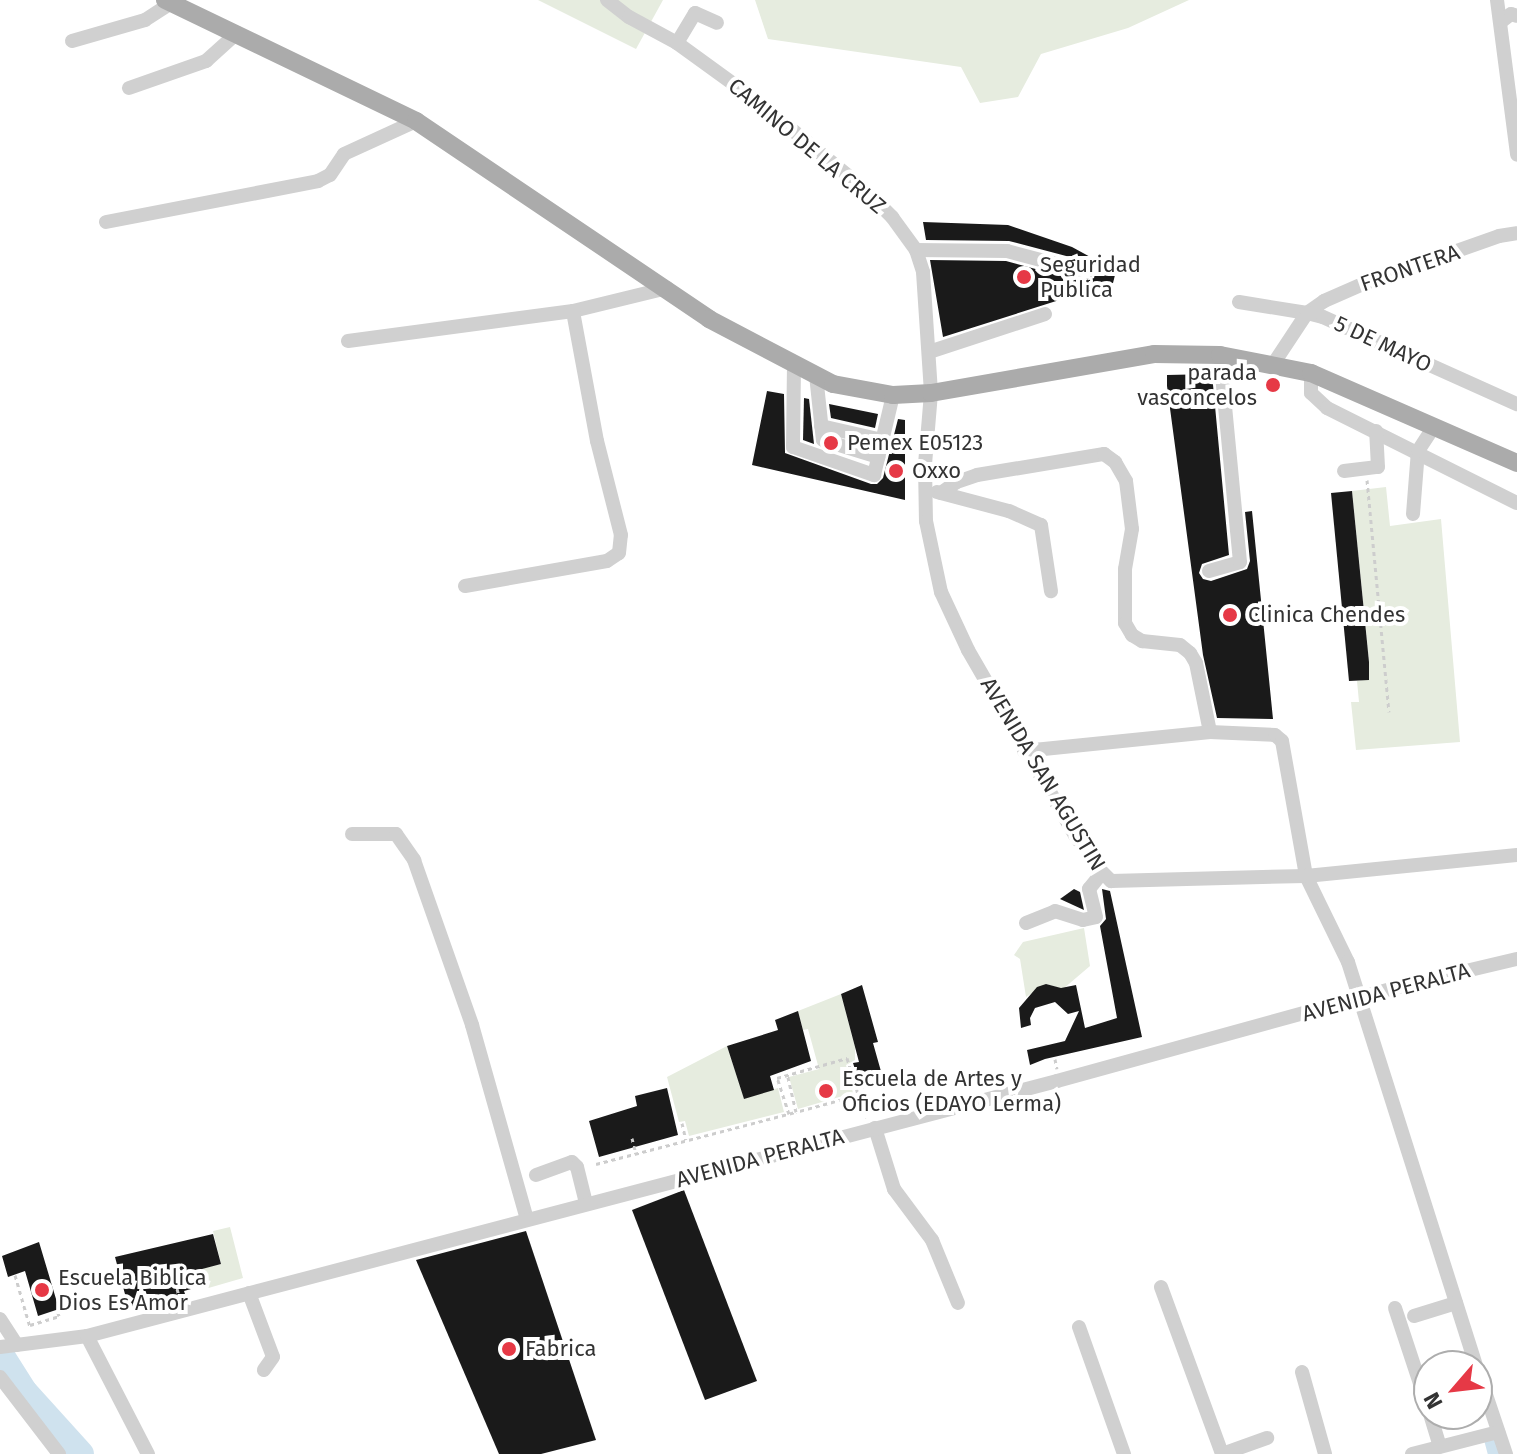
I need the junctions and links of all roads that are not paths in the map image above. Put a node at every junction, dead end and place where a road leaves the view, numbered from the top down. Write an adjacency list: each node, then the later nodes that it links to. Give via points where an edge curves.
1 (607, 0): 9 (street, CAMINO DE LA CRUZ)
2 (1497, 0): 5 (street)
3 (168, 2): 7 (main road); 8 (street, via 145,20)
4 (1517, 16): 5 (street)
5 (1502, 21): 12 (street)
6 (717, 23): 9 (street, via 695,13)
7 (237, 33): 10 (street, via 206,61); 11 (main road)
8 (72, 41)
9 (677, 43): 15 (street, CAMINO DE LA CRUZ, via 864,189)
10 (129, 88)
11 (416, 121): 13 (street, via 344,154 330,175 318,181); 17 (main road)
12 (1517, 155)
13 (106, 222)
14 (1517, 233): 20 (street, FRONTERA, via 1363,284)
15 (916, 250): 16 (street, via 1007,251); 23 (street, CAMINO DE LA CRUZ, via 923,272)
16 (1086, 272)
17 (667, 288): 19 (street); 25 (main road, via 709,319)
18 (1239, 302): 20 (street)
19 (573, 311): 22 (street); 45 (street, via 621,535 619,553 607,561)
20 (1307, 313): 26 (street, 5 DE MAYO); 31 (street, 5 DE MAYO)
21 (1045, 314): 23 (street)
22 (348, 341)
23 (929, 352): 29 (street, CAMINO DE LA CRUZ)
24 (1220, 355): 26 (main road); 29 (main road, via 1154,354); 44 (street, via 1240,562)
25 (794, 364): 28 (main road); 37 (street, via 793,447 874,475)
26 (1272, 366): 27 (main road)
27 (1311, 373): 33 (main road); 34 (street, via 1310,387 1318,402)
28 (816, 375): 30 (main road, via 833,384); 32 (street)
29 (931, 393): 30 (main road); 40 (street, AVENIDA SAN AGUSTIN)
30 (893, 395): 35 (street)
31 (1517, 404)
32 (821, 426): 35 (street); 37 (street, via 823,440)
33 (1434, 426): 36 (street); 38 (main road)
34 (1376, 431): 36 (street); 39 (street, via 1378,467)
35 (882, 440): 37 (street)
36 (1418, 451): 42 (street); 43 (street)
37 (878, 457)
38 (1517, 463)
39 (1344, 471)
40 (925, 489): 41 (street); 48 (street, AVENIDA SAN AGUSTIN, via 941,592)
41 (941, 493): 46 (street, via 1041,525); 47 (street, via 977,475 1104,454 1115,462 1126,481 1132,529 1125,569 1125,623 1142,641 1180,645 1190,653)
42 (1517, 503)
43 (1413, 514)
44 (1209, 571)
45 (465, 586)
46 (1051, 591)
47 (1210, 732): 48 (street); 52 (street, via 1281,738)
48 (1024, 751): 51 (street, AVENIDA SAN AGUSTIN)
49 (352, 834): 59 (street, via 396,834 414,860 472,1025)
50 (1517, 855): 52 (street)
51 (1102, 873): 52 (street, AVENIDA SAN AGUSTIN, via 1123,883); 53 (street, via 1089,889 1096,917 1083,920 1055,911)
52 (1306, 876): 55 (street, via 1348,962)
53 (1026, 923)
54 (1517, 959): 55 (street, AVENIDA PERALTA)
55 (1358, 999): 56 (street, AVENIDA PERALTA); 63 (street)
56 (872, 1129): 58 (street, AVENIDA PERALTA); 62 (street, via 894,1189 932,1240)
57 (536, 1175): 58 (street, via 572,1162)
58 (586, 1204): 59 (street, AVENIDA PERALTA)
59 (527, 1219): 61 (street, AVENIDA PERALTA)
60 (1161, 1287): 83 (street)
61 (249, 1293): 68 (street, AVENIDA PERALTA); 72 (street, via 273,1357)
62 (958, 1303)
63 (1456, 1303): 65 (street); 70 (street)
64 (1395, 1308): 71 (street)
65 (1414, 1316)
66 (0, 1319): 69 (street)
67 (1079, 1327): 82 (street)
68 (87, 1336): 69 (street, AVENIDA PERALTA); 81 (street)
69 (8, 1346)
70 (1471, 1350)
71 (1413, 1361)
72 (264, 1370)
73 (1302, 1372): 84 (street)
74 (0, 1377): 80 (street)
75 (1493, 1417): 77 (street)
76 (1435, 1430): 79 (street)
77 (1498, 1432): 79 (street); 86 (street)
78 (1267, 1438): 83 (street)
79 (1440, 1447): 85 (street)
80 (59, 1454)
81 (148, 1454)
82 (1124, 1454)
83 (1222, 1454)
84 (1325, 1454)
85 (1412, 1454)
86 (1506, 1454)

